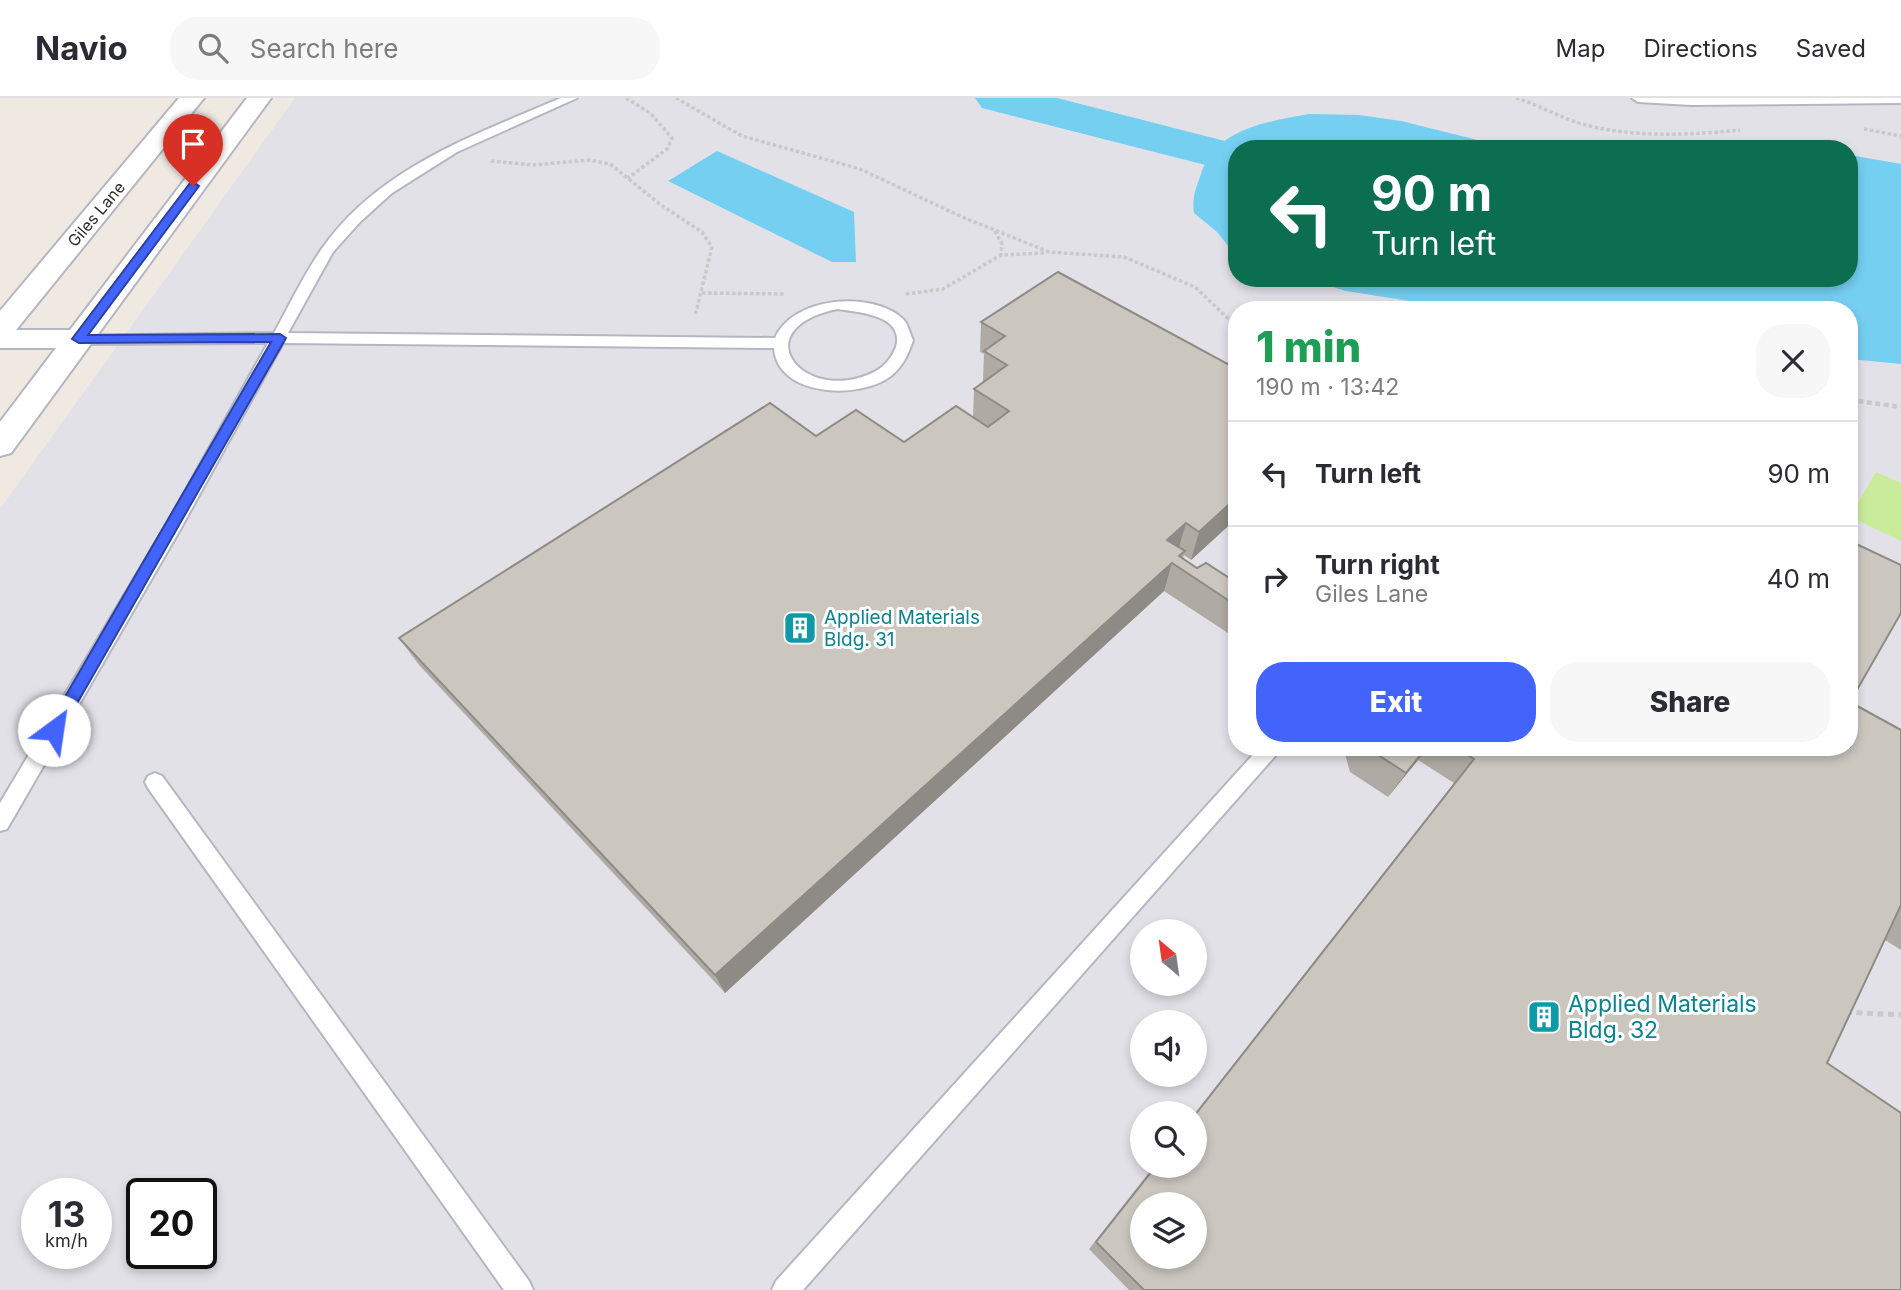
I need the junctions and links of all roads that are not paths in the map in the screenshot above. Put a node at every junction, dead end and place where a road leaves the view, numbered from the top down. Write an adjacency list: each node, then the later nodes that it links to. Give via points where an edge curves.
1 (192, 98): 6 (street, Giles Lane)
2 (259, 98): 9 (street)
3 (571, 98): 7 (lane, via 430,162 388,189 327,251)
4 (1637, 98): 5 (lane)
5 (1901, 99)
6 (0, 330)
7 (280, 338): 9 (lane); 10 (lane); 14 (lane)
8 (0, 339): 9 (street)
9 (79, 339): 11 (street)
10 (779, 344): 10 (lane, via 780,356 800,377 838,386 859,384 893,369 907,345 904,331 894,319 859,305 817,309 799,318)
11 (0, 444)
12 (1265, 756): 16 (lane)
13 (155, 782): 15 (lane)
14 (0, 822)
15 (520, 1290)
16 (785, 1290)

